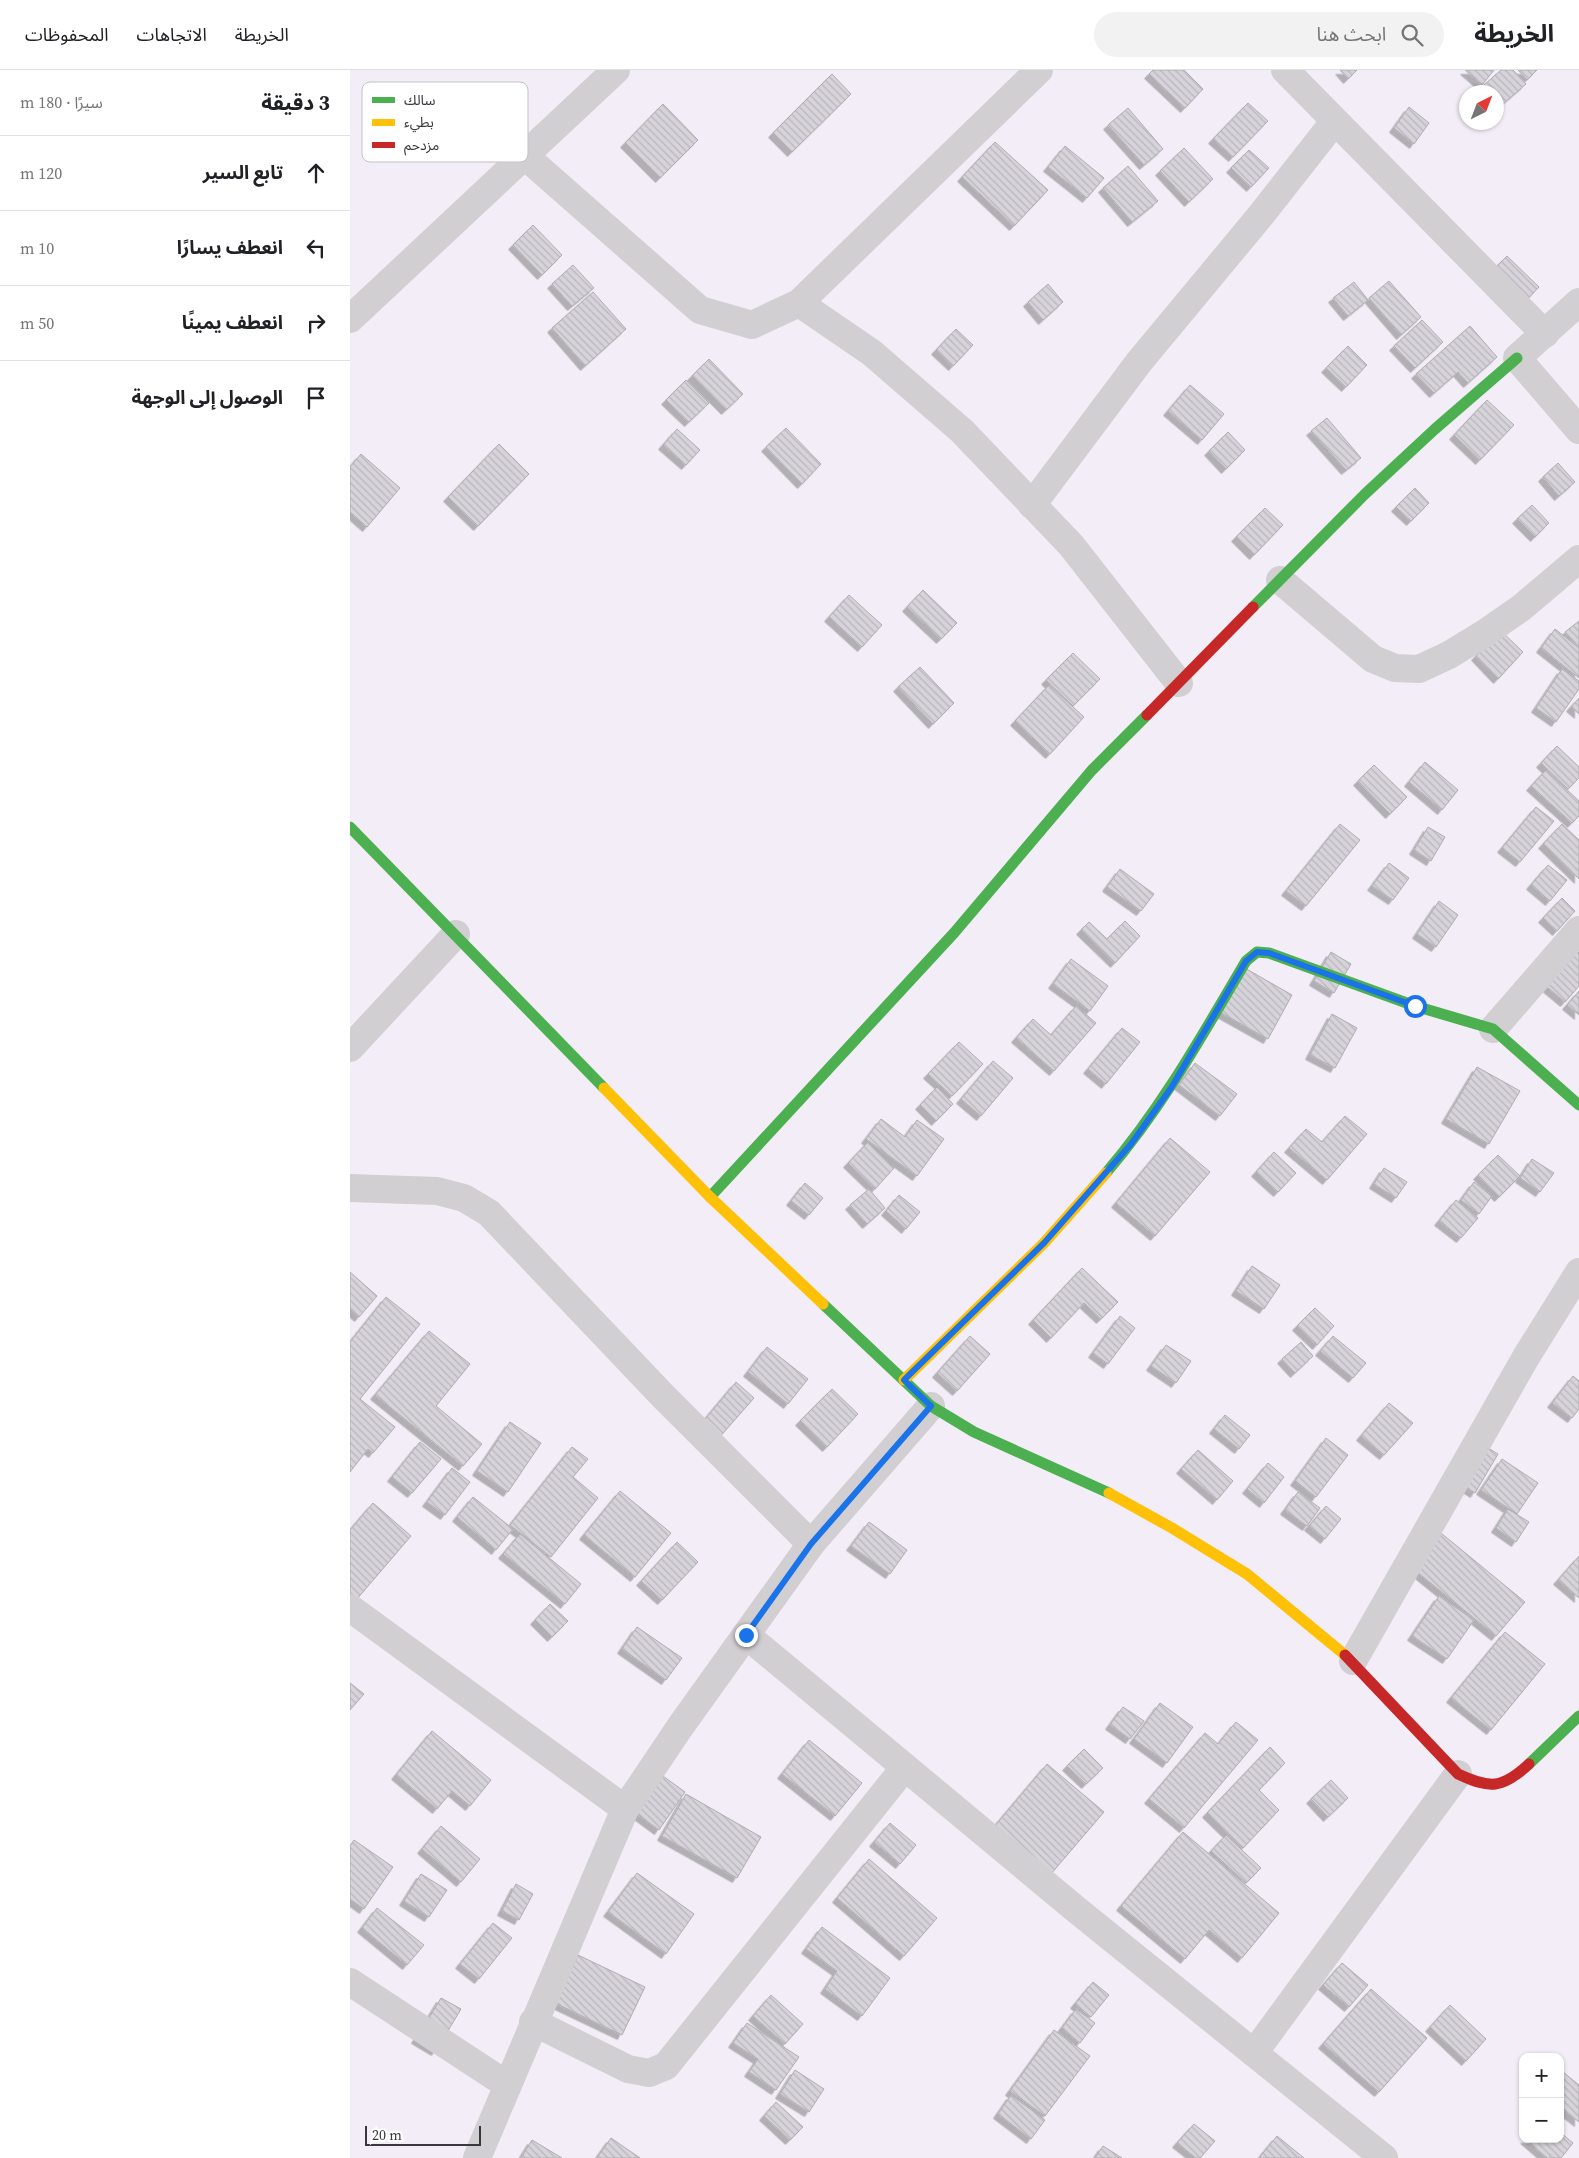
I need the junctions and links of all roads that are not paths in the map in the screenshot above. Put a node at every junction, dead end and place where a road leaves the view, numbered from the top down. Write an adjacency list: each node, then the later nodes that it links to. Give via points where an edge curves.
1 (616, 70): 5 (street)
2 (1039, 70): 9 (street)
3 (1285, 70): 4 (street)
4 (1334, 122): 11 (street); 14 (street, via 1139,362)
5 (528, 153)
6 (528, 159): 9 (street, via 700,310 752,325)
7 (519, 162): 10 (street)
8 (1579, 302): 11 (street)
9 (799, 303): 14 (street, via 872,353 962,431)
10 (350, 319)
11 (1546, 334): 12 (street)
12 (1517, 358): 13 (street); 16 (street, via 1379,481)
13 (1579, 430)
14 (1032, 505): 17 (street, via 1071,545)
15 (1579, 559): 16 (street, via 1486,633 1419,669 1395,668 1373,659)
16 (1280, 580): 17 (street)
17 (1178, 683): 25 (street, via 1092,770 954,933)
18 (350, 827): 20 (street)
19 (1579, 930): 21 (street)
20 (456, 934): 22 (street); 25 (street)
21 (1494, 1029): 23 (street); 27 (street, via 1415,1006 1269,953 1257,952 1246,961 1171,1088 1131,1144 1044,1243)
22 (350, 1048)
23 (1579, 1105)
24 (350, 1188): 29 (street, via 437,1191 464,1198 489,1213 662,1395)
25 (710, 1197): 27 (street)
26 (1579, 1272): 32 (street, via 1526,1358)
27 (904, 1380): 28 (street)
28 (931, 1406): 29 (street); 32 (street, via 974,1432 1105,1491 1172,1528 1246,1574)
29 (811, 1544): 31 (street)
30 (350, 1608): 36 (street)
31 (746, 1635): 34 (street); 36 (street)
32 (1353, 1661): 35 (street)
33 (1579, 1716): 35 (street, via 1515,1777 1499,1786 1480,1784)
34 (905, 1767): 38 (street, via 666,2066 649,2074 628,2069); 39 (street)
35 (1458, 1774): 39 (street)
36 (625, 1809): 38 (street)
37 (350, 1982): 40 (street)
38 (533, 2022): 40 (street)
39 (1254, 2053): 42 (street)
40 (506, 2084): 41 (street)
41 (477, 2158)
42 (1384, 2158)

